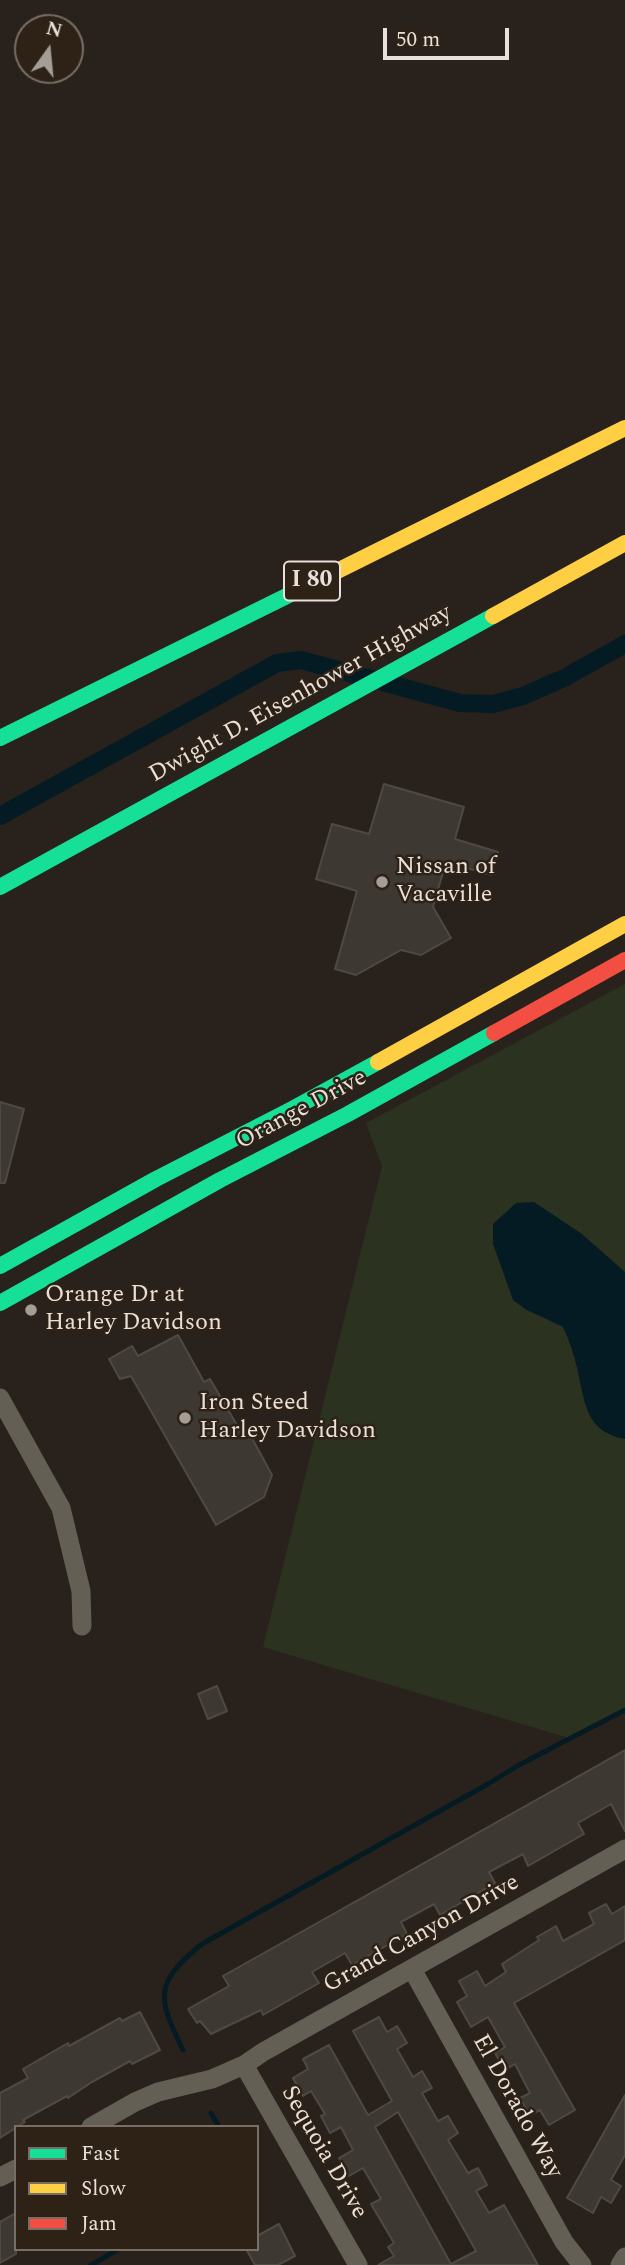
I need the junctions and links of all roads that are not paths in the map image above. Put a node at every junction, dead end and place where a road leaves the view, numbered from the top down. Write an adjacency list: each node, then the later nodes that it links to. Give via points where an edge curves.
1 (625, 428): 3 (main road, I 80)
2 (625, 543): 4 (main road, Dwight D. Eisenhower Highway)
3 (0, 738)
4 (0, 887)
5 (625, 924): 7 (main road, Orange Drive)
6 (625, 960): 8 (main road, Orange Drive)
7 (0, 1266)
8 (0, 1303)
9 (0, 1398): 10 (street, via 61,1508 80,1591)
10 (82, 1626)
11 (625, 1849): 12 (street, Grand Canyon Drive)
12 (412, 1969): 13 (street, Grand Canyon Drive); 17 (street, El Dorado Way, via 564,2242)
13 (244, 2065): 14 (street, Grand Canyon Drive, via 212,2079 158,2092); 16 (street, Sequoia Drive)
14 (95, 2125)
15 (625, 2257): 18 (street)
16 (358, 2265)
17 (582, 2265)
18 (620, 2265)

